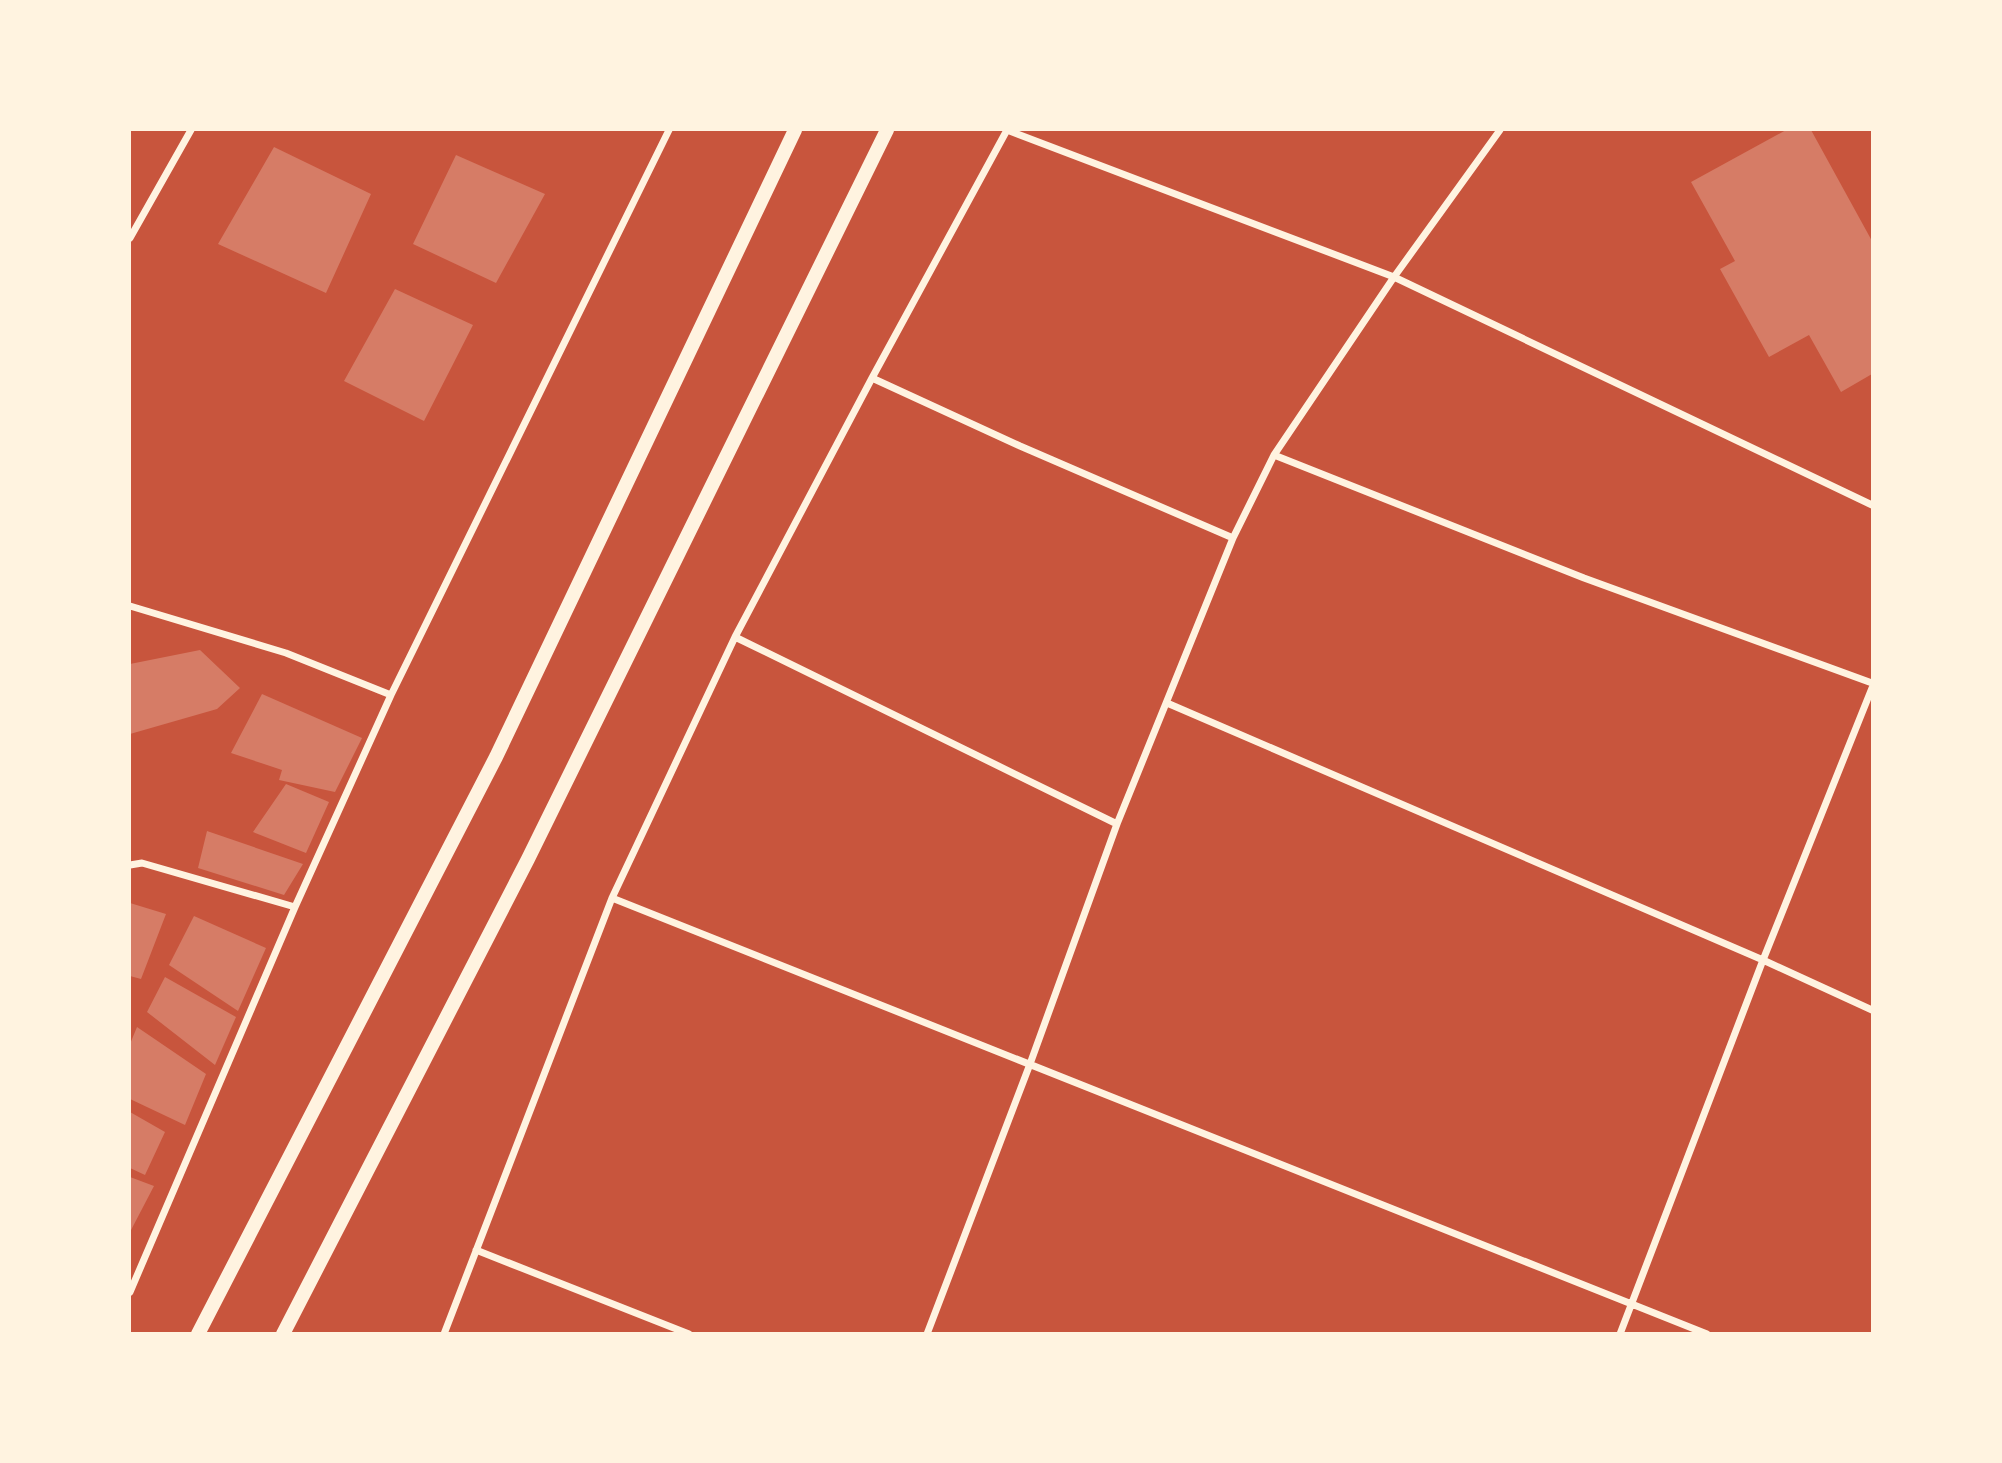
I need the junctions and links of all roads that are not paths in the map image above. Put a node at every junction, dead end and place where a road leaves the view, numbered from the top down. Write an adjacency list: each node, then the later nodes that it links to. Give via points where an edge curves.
1 (191, 130): 7 (street)
2 (669, 130): 17 (street)
3 (795, 130): 29 (main road, via 496,757)
4 (887, 130): 30 (main road, via 528,859)
5 (1007, 130): 8 (street); 9 (street)
6 (1500, 130): 8 (street)
7 (130, 238)
8 (1394, 277): 10 (street); 11 (street)
9 (872, 378): 12 (street); 14 (street)
10 (1273, 455): 12 (street); 15 (street, via 1584,578)
11 (1872, 505)
12 (1233, 538): 18 (street)
13 (130, 606): 17 (street, via 286,653)
14 (735, 637): 19 (street); 21 (street)
15 (1872, 683)
16 (1872, 688): 23 (street)
17 (391, 695): 22 (street)
18 (1167, 703): 19 (street); 23 (street)
19 (1117, 824): 25 (street)
20 (130, 865): 22 (street, via 142,863)
21 (612, 898): 25 (street); 26 (street)
22 (295, 907): 27 (street)
23 (1763, 960): 24 (street); 28 (street)
24 (1872, 1010)
25 (1030, 1064): 28 (street); 33 (street)
26 (476, 1250): 31 (street); 32 (street)
27 (130, 1292)
28 (1631, 1303): 34 (street); 35 (street)
29 (198, 1334)
30 (283, 1334)
31 (444, 1334)
32 (689, 1334)
33 (926, 1334)
34 (1620, 1334)
35 (1707, 1334)

